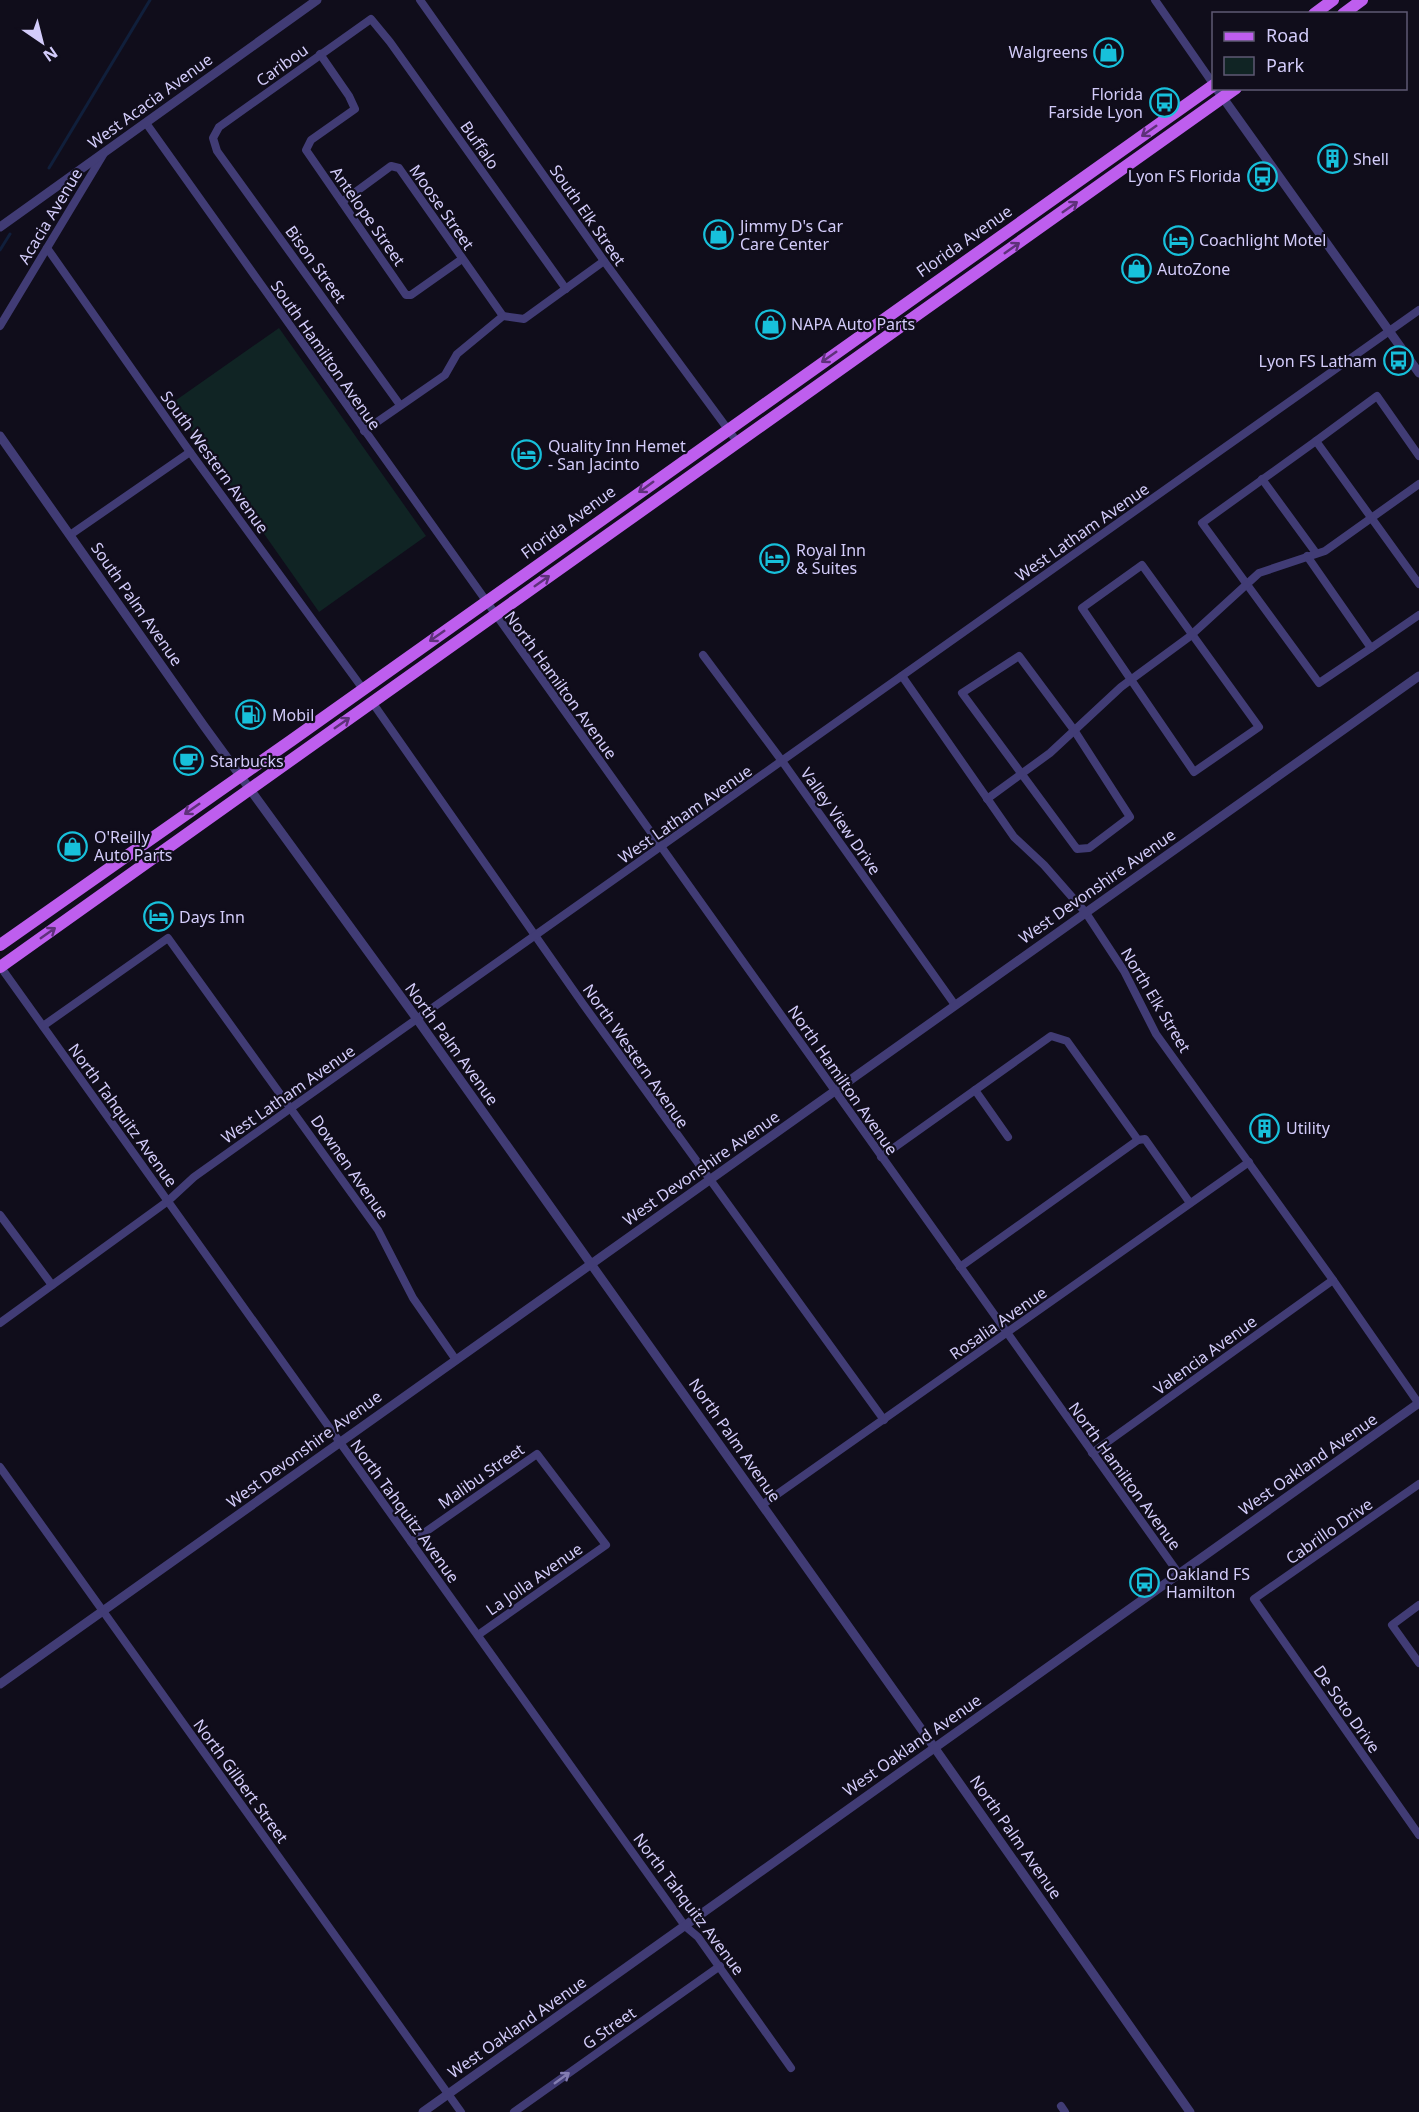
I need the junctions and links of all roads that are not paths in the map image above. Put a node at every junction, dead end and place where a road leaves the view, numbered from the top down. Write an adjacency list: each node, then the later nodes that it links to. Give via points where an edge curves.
1 (317, 0): 13 (street, West Acacia Avenue)
2 (420, 0): 21 (street, South Elk Street)
3 (1155, 0): 10 (street)
4 (1333, 0): 6 (main road)
5 (1362, 0): 7 (main road)
6 (1317, 12)
7 (1346, 12)
8 (371, 19): 9 (street, Caribou); 22 (street, Buffalo)
9 (320, 54): 14 (street, Caribou, via 219,127); 16 (street, Antelope Street, via 355,109 311,140 306,150)
10 (1212, 82)
11 (1212, 86): 17 (main road, Florida Avenue, one-way to 17)
12 (1220, 93): 26 (main road, Florida Avenue, one-way to 12); 27 (street)
13 (146, 123): 15 (street, West Acacia Avenue); 31 (street, South Hamilton Avenue)
14 (213, 138): 29 (street, Bison Street, via 217,151)
15 (104, 152): 18 (street, West Acacia Avenue); 19 (street, Acacia Avenue)
16 (342, 202): 20 (street, Antelope Street, via 406,294 411,295); 20 (street, Moose Street, via 391,166 399,168)
17 (1017, 223): 26 (main road, via 988,252 904,314 897,322); 30 (main road, Florida Avenue, one-way to 30)
18 (0, 227)
19 (46, 248): 25 (street, Acacia Avenue); 35 (street, South Western Avenue)
20 (462, 259): 24 (street, Moose Street)
21 (604, 261): 22 (street); 30 (street, South Elk Street)
22 (566, 289): 24 (street, via 524,319)
23 (1419, 310): 27 (street, West Latham Avenue)
24 (503, 316): 29 (street, via 457,354 445,375)
25 (0, 326)
26 (900, 328): 34 (main road, Florida Avenue)
27 (1389, 331): 28 (street); 51 (street, West Latham Avenue)
28 (1419, 373)
29 (400, 405): 31 (street)
30 (728, 429): 34 (street, South Elk Street); 45 (main road, Florida Avenue, one-way to 45)
31 (364, 430): 45 (street, South Hamilton Avenue)
32 (0, 436): 40 (street, South Palm Avenue)
33 (1316, 441): 36 (street, via 1377,396); 37 (street); 39 (street)
34 (738, 443): 46 (main road, Florida Avenue, one-way to 34)
35 (190, 452): 40 (street); 54 (street, South Western Avenue)
36 (1419, 456)
37 (1262, 479): 41 (street); 43 (street, via 1202,523)
38 (1419, 483): 39 (street)
39 (1372, 516): 41 (street); 44 (street)
40 (70, 535): 58 (street, South Palm Avenue)
41 (1316, 554): 42 (street)
42 (1307, 556): 43 (street, via 1259,573); 49 (street)
43 (1248, 583): 48 (street); 49 (street, via 1319,683)
44 (1419, 584)
45 (485, 602): 46 (street, North Hamilton Avenue); 54 (main road, Florida Avenue, one-way to 54)
46 (494, 615): 55 (main road, Florida Avenue); 62 (street, North Hamilton Avenue)
47 (1419, 615): 49 (street)
48 (1193, 633): 53 (street); 53 (street, via 1142,565 1082,609); 53 (street, via 1259,727 1194,772)
49 (1371, 648)
50 (703, 655): 57 (street, Valley View Drive)
51 (902, 676): 57 (street, West Latham Avenue); 61 (street, North Elk Street)
52 (1419, 676): 63 (street, West Devonshire Avenue)
53 (1131, 679): 56 (street)
54 (363, 689): 58 (main road, Florida Avenue)
55 (372, 702): 60 (main road, Florida Avenue, one-way to 55); 64 (street, North Western Avenue)
56 (1074, 730): 59 (street); 59 (street, via 1130,817 1089,848 1077,849); 59 (street, via 1019,656 962,693)
57 (782, 761): 62 (street, West Latham Avenue); 67 (street, Valley View Drive)
58 (240, 775): 60 (street, South Palm Avenue); 65 (main road, Florida Avenue, one-way to 65)
59 (1021, 775): 61 (street)
60 (249, 789): 66 (main road, Florida Avenue, one-way to 60); 68 (street, North Palm Avenue)
61 (987, 799): 63 (street, North Elk Street, via 1014,837)
62 (660, 848): 64 (street, West Latham Avenue); 71 (street, North Hamilton Avenue)
63 (1086, 913): 67 (street, West Devonshire Avenue); 76 (street, North Elk Street, via 1124,971 1156,1034)
64 (535, 937): 68 (street, West Latham Avenue); 77 (street, North Western Avenue)
65 (0, 945)
66 (0, 967): 69 (street, North Tahquitz Avenue)
67 (955, 1005): 71 (street, West Devonshire Avenue)
68 (417, 1019): 72 (street, West Latham Avenue); 81 (street, North Palm Avenue)
69 (43, 1026): 72 (street, Downen Avenue, via 168,938); 78 (street, North Tahquitz Avenue)
70 (975, 1090): 73 (street); 74 (street, via 1051,1036 1067,1041); 75 (street)
71 (834, 1091): 75 (street, North Hamilton Avenue); 77 (street, West Devonshire Avenue)
72 (291, 1108): 78 (street, West Latham Avenue, via 194,1177); 87 (street, Downen Avenue, via 378,1230 413,1298)
73 (1008, 1137)
74 (1138, 1140): 79 (street, via 1145,1139); 82 (street)
75 (881, 1157): 82 (street, North Hamilton Avenue)
76 (1249, 1162): 79 (street, Rosalia Avenue); 83 (street, North Elk Street)
77 (709, 1181): 81 (street, West Devonshire Avenue); 89 (street, North Western Avenue)
78 (168, 1201): 84 (street, West Latham Avenue); 90 (street, North Tahquitz Avenue)
79 (1190, 1203): 86 (street, Rosalia Avenue)
80 (0, 1215): 84 (street)
81 (591, 1264): 87 (street, West Devonshire Avenue); 94 (street, North Palm Avenue)
82 (960, 1267): 86 (street, North Hamilton Avenue)
83 (1333, 1280): 88 (street, North Elk Street); 91 (street, Valencia Avenue)
84 (52, 1285): 85 (street, West Latham Avenue)
85 (0, 1323)
86 (1007, 1333): 89 (street, Rosalia Avenue); 91 (street, North Hamilton Avenue)
87 (456, 1360): 90 (street, West Devonshire Avenue)
88 (1419, 1404): 97 (street, West Oakland Avenue)
89 (884, 1420): 94 (street, Rosalia Avenue)
90 (339, 1441): 95 (street, North Tahquitz Avenue); 100 (street, West Devonshire Avenue)
91 (1092, 1453): 97 (street, North Hamilton Avenue)
92 (0, 1467): 100 (street, North Gilbert Street)
93 (1419, 1484): 98 (street, Cabrillo Drive)
94 (762, 1505): 104 (street, North Palm Avenue)
95 (411, 1542): 96 (street, Malibu Street, via 537,1454); 101 (street, North Tahquitz Avenue)
96 (606, 1545): 101 (street, La Jolla Avenue)
97 (1179, 1574): 104 (street, West Oakland Avenue)
98 (1254, 1599): 105 (street, De Soto Drive)
99 (1419, 1605): 102 (street, via 1392,1625)
100 (103, 1611): 103 (street, West Devonshire Avenue); 109 (street, North Gilbert Street)
101 (478, 1635): 106 (street, North Tahquitz Avenue)
102 (1419, 1663)
103 (0, 1683)
104 (934, 1747): 106 (street, West Oakland Avenue); 113 (street, North Palm Avenue)
105 (1419, 1835)
106 (685, 1926): 107 (street, North Tahquitz Avenue); 109 (street, West Oakland Avenue)
107 (720, 1966): 108 (street, North Tahquitz Avenue); 112 (street, G Street, one-way to 107)
108 (791, 2068)
109 (448, 2094): 110 (street, West Oakland Avenue); 111 (street, North Gilbert Street)
110 (423, 2112)
111 (461, 2112)
112 (514, 2112)
113 (1190, 2112)

